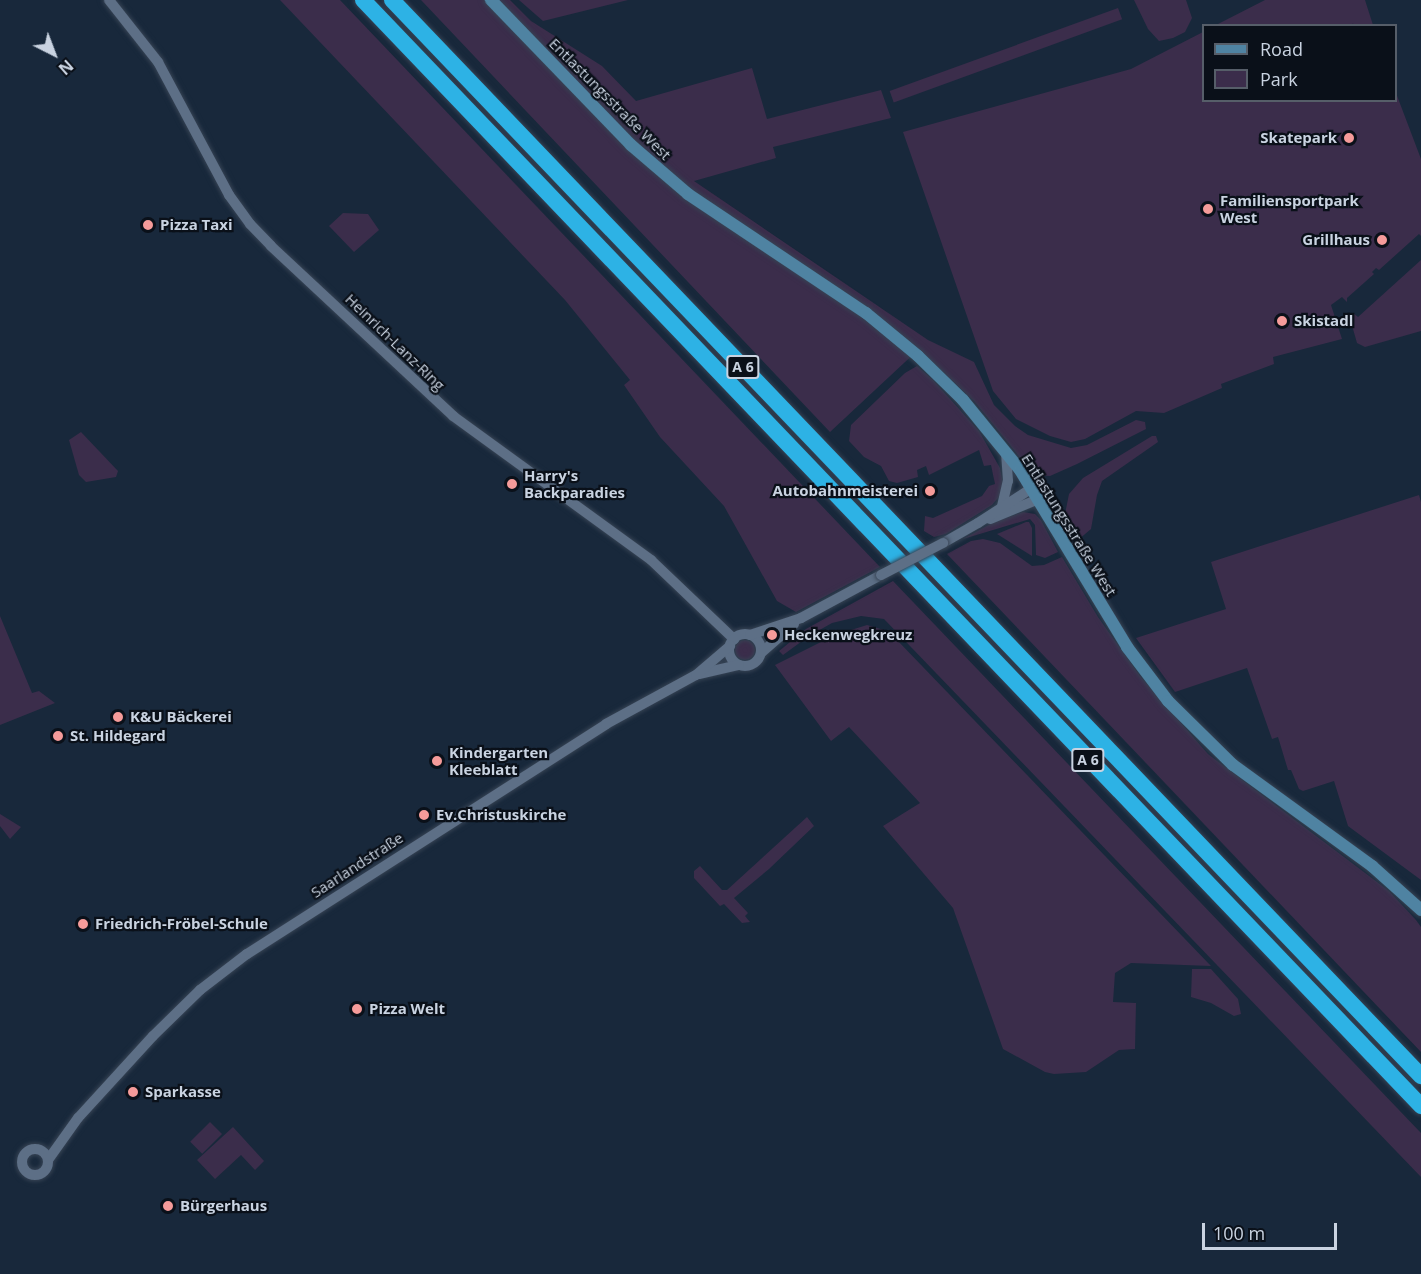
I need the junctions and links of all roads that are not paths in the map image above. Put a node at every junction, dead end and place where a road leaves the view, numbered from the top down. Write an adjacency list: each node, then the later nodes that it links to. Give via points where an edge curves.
1 (109, 0): 11 (street, Heinrich-Lanz-Ring, via 158,62 229,195 257,231 453,416 651,560)
2 (363, 0): 17 (highway, A 6)
3 (392, 0): 16 (highway, A 6)
4 (491, 0): 5 (main road, Entlastungsstraße West, via 631,145 688,194 866,313 963,400)
5 (1006, 452): 6 (main road, Entlastungsstraße West); 7 (street, via 1008,481)
6 (1035, 493): 7 (street); 8 (street); 15 (main road, Entlastungsstraße West, via 1127,647 1168,701 1261,788 1372,866)
7 (1002, 506): 8 (street)
8 (978, 523): 9 (street, bridge)
9 (801, 618): 10 (street); 12 (street)
10 (750, 635): 11 (street); 12 (street, via 759,642)
11 (732, 642): 13 (street, via 731,657); 14 (street, Saarlandstraße)
12 (760, 653): 13 (street, via 754,663)
13 (739, 665): 14 (street, Saarlandstraße)
14 (696, 675): 18 (street, Saarlandstraße, via 606,724 247,954 189,999)
15 (1421, 910)
16 (1421, 1076)
17 (1421, 1106)
18 (70, 1127): 19 (street, Saarlandstraße); 20 (street, Saarlandstraße)
19 (39, 1150): 20 (street); 20 (street, via 25,1154 24,1170 40,1174)
20 (48, 1160)

